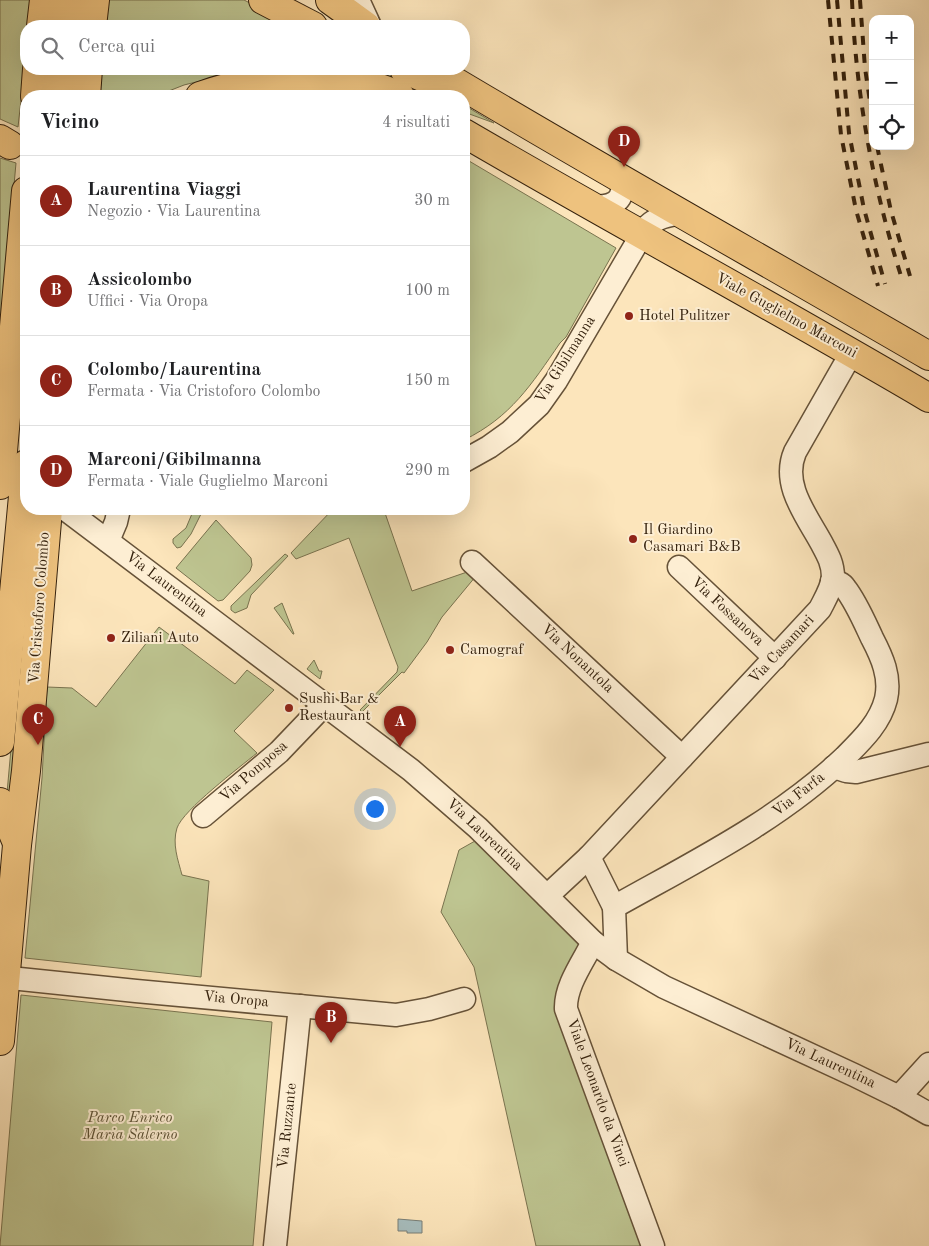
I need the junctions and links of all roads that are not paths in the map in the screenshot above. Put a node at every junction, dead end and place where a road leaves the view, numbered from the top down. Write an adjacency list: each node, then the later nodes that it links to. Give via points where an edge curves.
1 (44, 0): 7 (main road)
2 (68, 0): 8 (main road)
3 (95, 0): 9 (main road)
4 (262, 0): 10 (main road)
5 (330, 0): 11 (main road)
6 (358, 0): 12 (street)
7 (42, 20)
8 (66, 20)
9 (93, 20)
10 (301, 20)
11 (358, 20)
12 (367, 20)
13 (37, 75): 18 (main road)
14 (61, 75): 19 (main road)
15 (88, 75): 20 (main road)
16 (417, 75): 23 (main road)
17 (444, 75): 25 (main road)
18 (35, 90)
19 (60, 90)
20 (86, 90)
21 (219, 90): 22 (main road, via 269,80 320,78 364,83)
22 (385, 90)
23 (461, 90)
24 (470, 90): 27 (main road)
25 (470, 90)
26 (470, 93): 27 (main road)
27 (480, 96): 29 (main road)
28 (470, 136): 30 (main road, Viale Guglielmo Marconi)
29 (622, 180): 30 (street, via 622,194 614,203); 31 (main road)
30 (591, 207): 32 (main road, Viale Guglielmo Marconi)
31 (681, 212): 32 (street, via 657,219); 35 (main road)
32 (642, 235): 34 (main road, Viale Guglielmo Marconi); 37 (street, Via Gibilmanna, via 556,381 539,404 510,432)
33 (20, 321): 38 (main road, Via Cristoforo Colombo)
34 (852, 352): 36 (main road, Viale Guglielmo Marconi); 45 (street, via 794,452 790,466 793,490 831,563)
35 (929, 356)
36 (929, 398)
37 (470, 458)
38 (13, 473): 48 (main road, Via Cristoforo Colombo)
39 (48, 515): 46 (main road, Via Cristoforo Colombo)
40 (73, 515): 42 (street, Via Laurentina)
41 (118, 515): 42 (street)
42 (108, 541): 49 (street, Via Laurentina)
43 (472, 562): 52 (street, Via Nonantola)
44 (678, 567): 47 (street, Via Fossanova)
45 (832, 581): 47 (street, Via Casamari, via 820,609); 53 (street, Via Farfa, via 845,587 881,654 887,692 884,705 866,737)
46 (38, 643): 48 (main road); 56 (main road, Via Cristoforo Colombo)
47 (775, 658): 52 (street, Via Casamari)
48 (4, 692): 50 (main road, Via Cristoforo Colombo)
49 (324, 705): 55 (street, Via Pomposa, via 279,752); 58 (street, Via Laurentina, via 404,764 457,809)
50 (0, 742)
51 (929, 754): 53 (street, via 856,772)
52 (682, 757): 57 (street, Via Casamari)
53 (834, 767): 59 (street, Via Farfa, via 764,822)
54 (0, 802): 56 (main road)
55 (203, 816)
56 (17, 845): 62 (main road, Via Cristoforo Colombo)
57 (589, 857): 58 (street, Via Casamari); 59 (street)
58 (547, 896): 60 (street, Via Laurentina)
59 (614, 907): 61 (street)
60 (593, 942): 61 (street, Via Laurentina); 70 (street, Viale Leonardo da Vinci, via 569,990 566,1009)
61 (616, 959): 67 (street, Via Laurentina, via 685,997)
62 (3, 977): 64 (street, Via Oropa); 65 (main road, Via Cristoforo Colombo)
63 (464, 999): 64 (street, Via Oropa, via 396,1015)
64 (300, 1006): 69 (street, Via Ruzzante)
65 (0, 1041)
66 (929, 1064): 67 (street)
67 (899, 1097): 68 (street, Via Laurentina)
68 (929, 1114)
69 (275, 1246)
70 (653, 1246)

